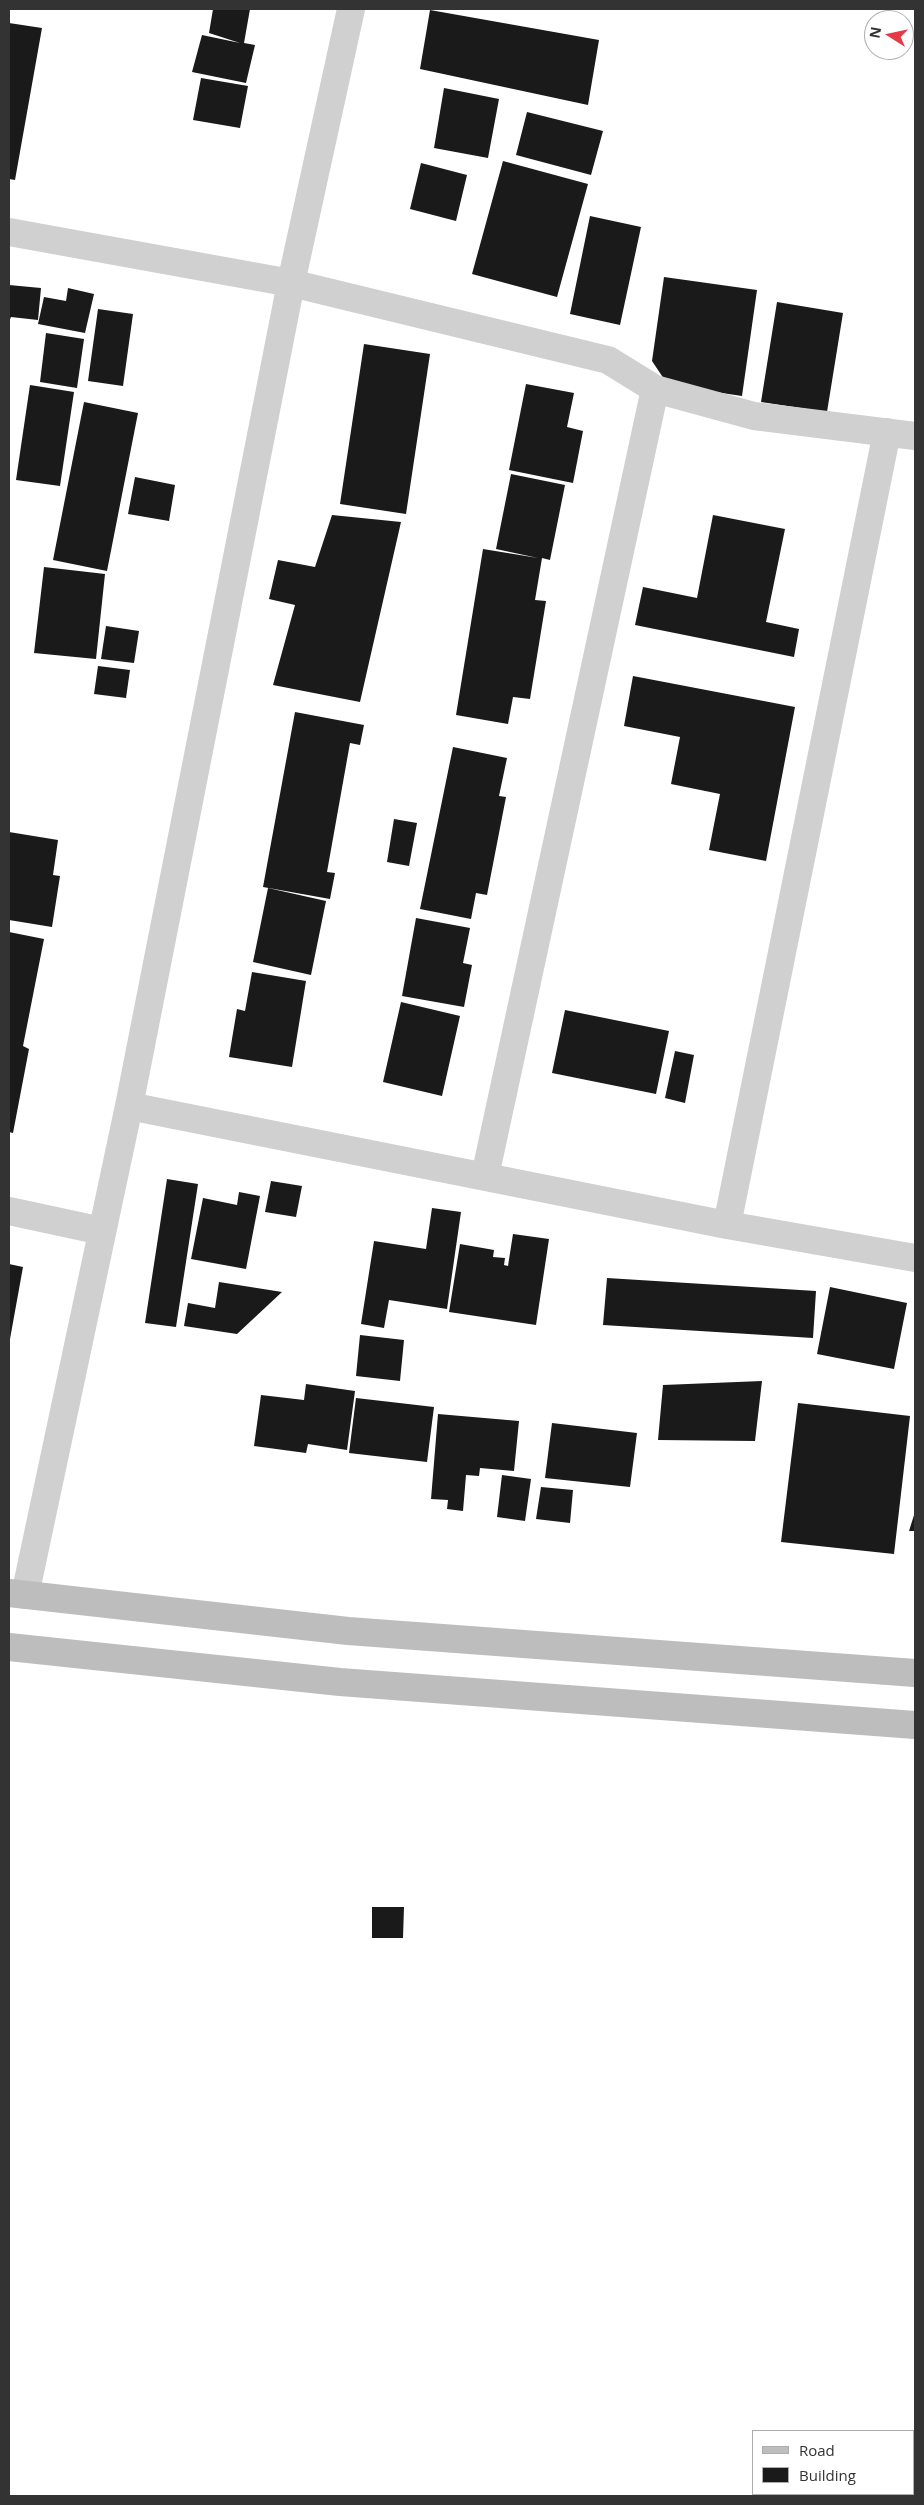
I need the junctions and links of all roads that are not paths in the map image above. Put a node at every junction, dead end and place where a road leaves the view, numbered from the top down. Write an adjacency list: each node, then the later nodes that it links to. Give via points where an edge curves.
1 (351, 9): 3 (street)
2 (9, 232): 3 (street)
3 (291, 283): 4 (street, via 608,360); 7 (street)
4 (655, 389): 5 (street, via 754,416); 8 (street)
5 (887, 432): 6 (street); 10 (street)
6 (915, 436)
7 (129, 1106): 8 (street); 11 (street)
8 (485, 1176): 10 (street)
9 (9, 1211): 11 (street)
10 (727, 1225): 12 (street)
11 (102, 1231): 13 (street)
12 (915, 1258)
13 (17, 1594): 15 (main road, via 348,1631)
14 (9, 1647): 16 (main road, via 340,1682)
15 (915, 1673)
16 (915, 1725)

